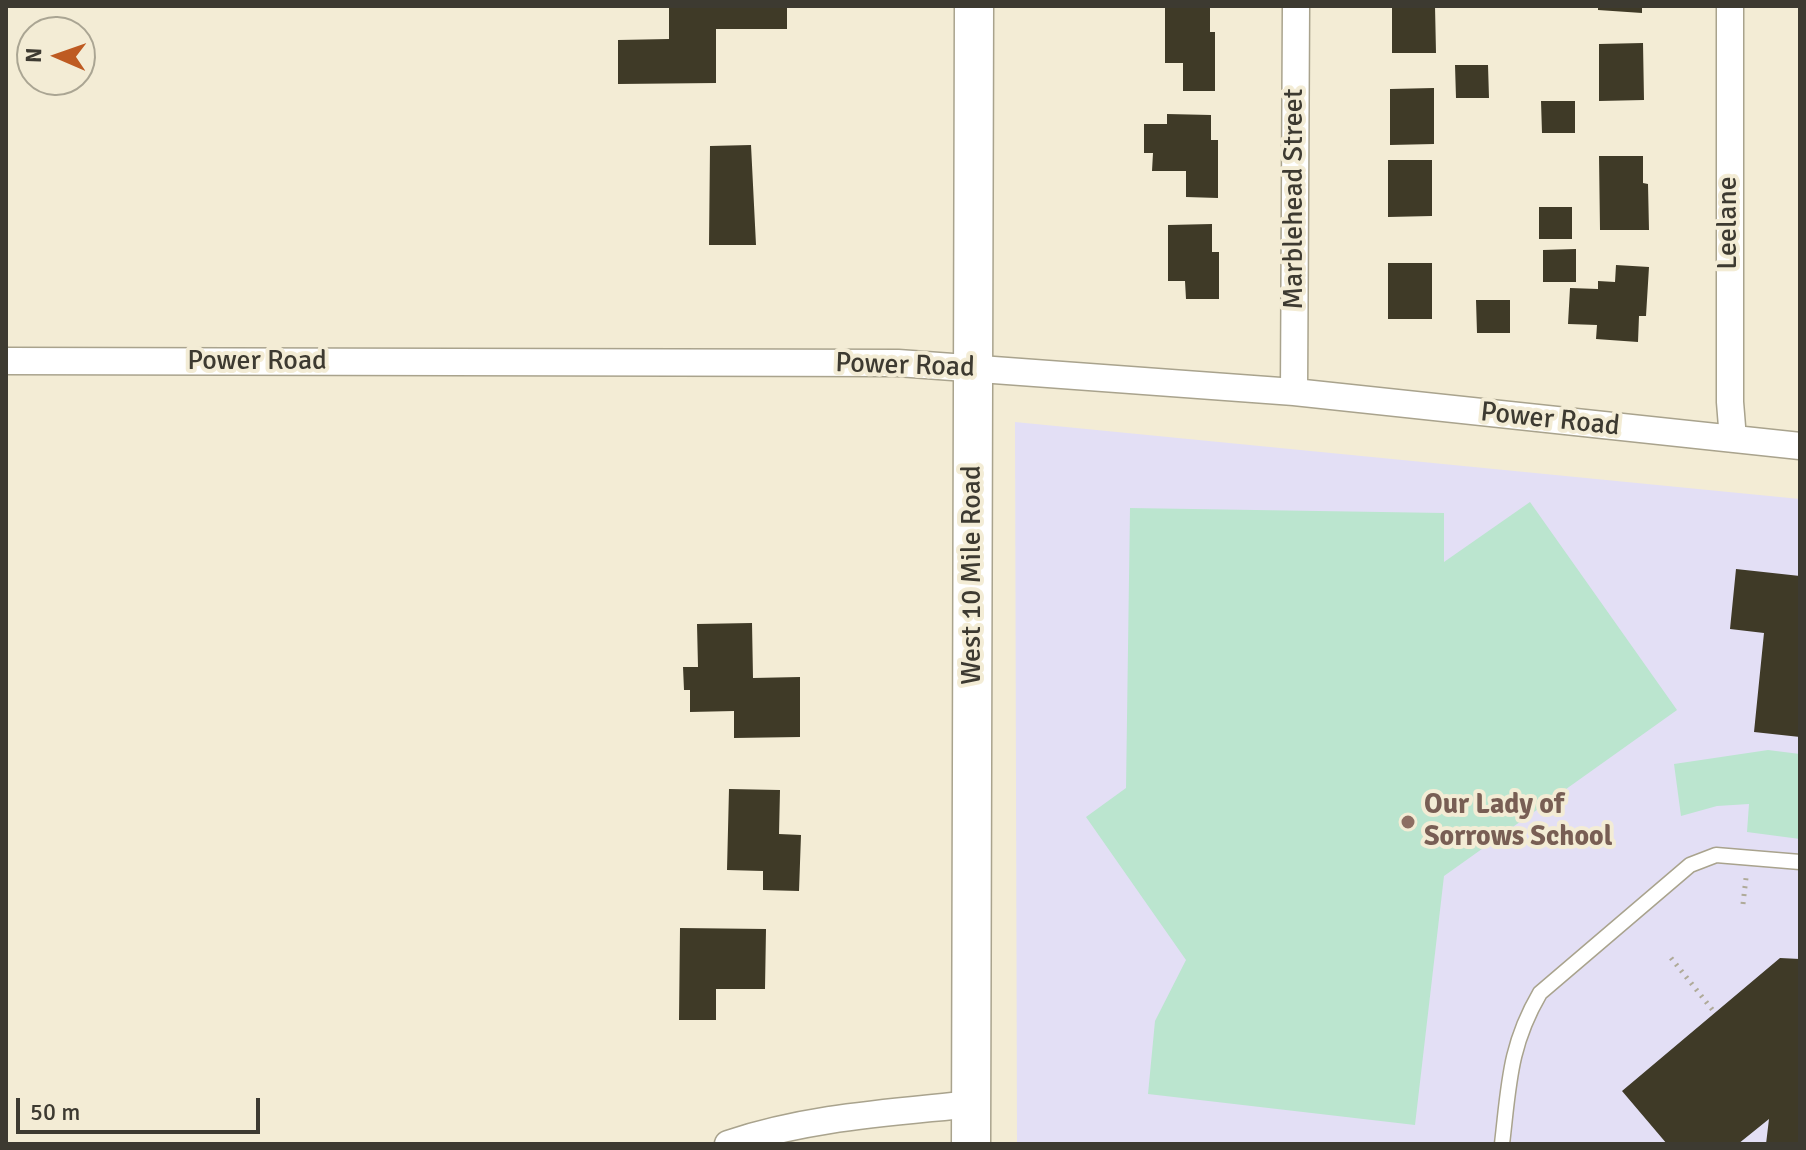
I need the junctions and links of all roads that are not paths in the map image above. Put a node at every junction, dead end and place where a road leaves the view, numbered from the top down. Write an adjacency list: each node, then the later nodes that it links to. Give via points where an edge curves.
1 (974, 6): 5 (street, West 10 Mile Road)
2 (1296, 6): 6 (street, Marblehead Street)
3 (1730, 6): 7 (street, Leelane)
4 (6, 361): 5 (street, Power Road, via 898,363)
5 (974, 368): 6 (street, Power Road); 10 (street, West 10 Mile Road)
6 (1294, 392): 7 (street, Power Road)
7 (1733, 439): 8 (street, Power Road)
8 (1800, 446)
9 (1800, 862): 13 (lane, via 1716,855 1690,865 1540,993 1513,1053)
10 (972, 1104): 11 (street, via 831,1118); 12 (street, West 10 Mile Road)
11 (728, 1144)
12 (971, 1144)
13 (1502, 1144)

